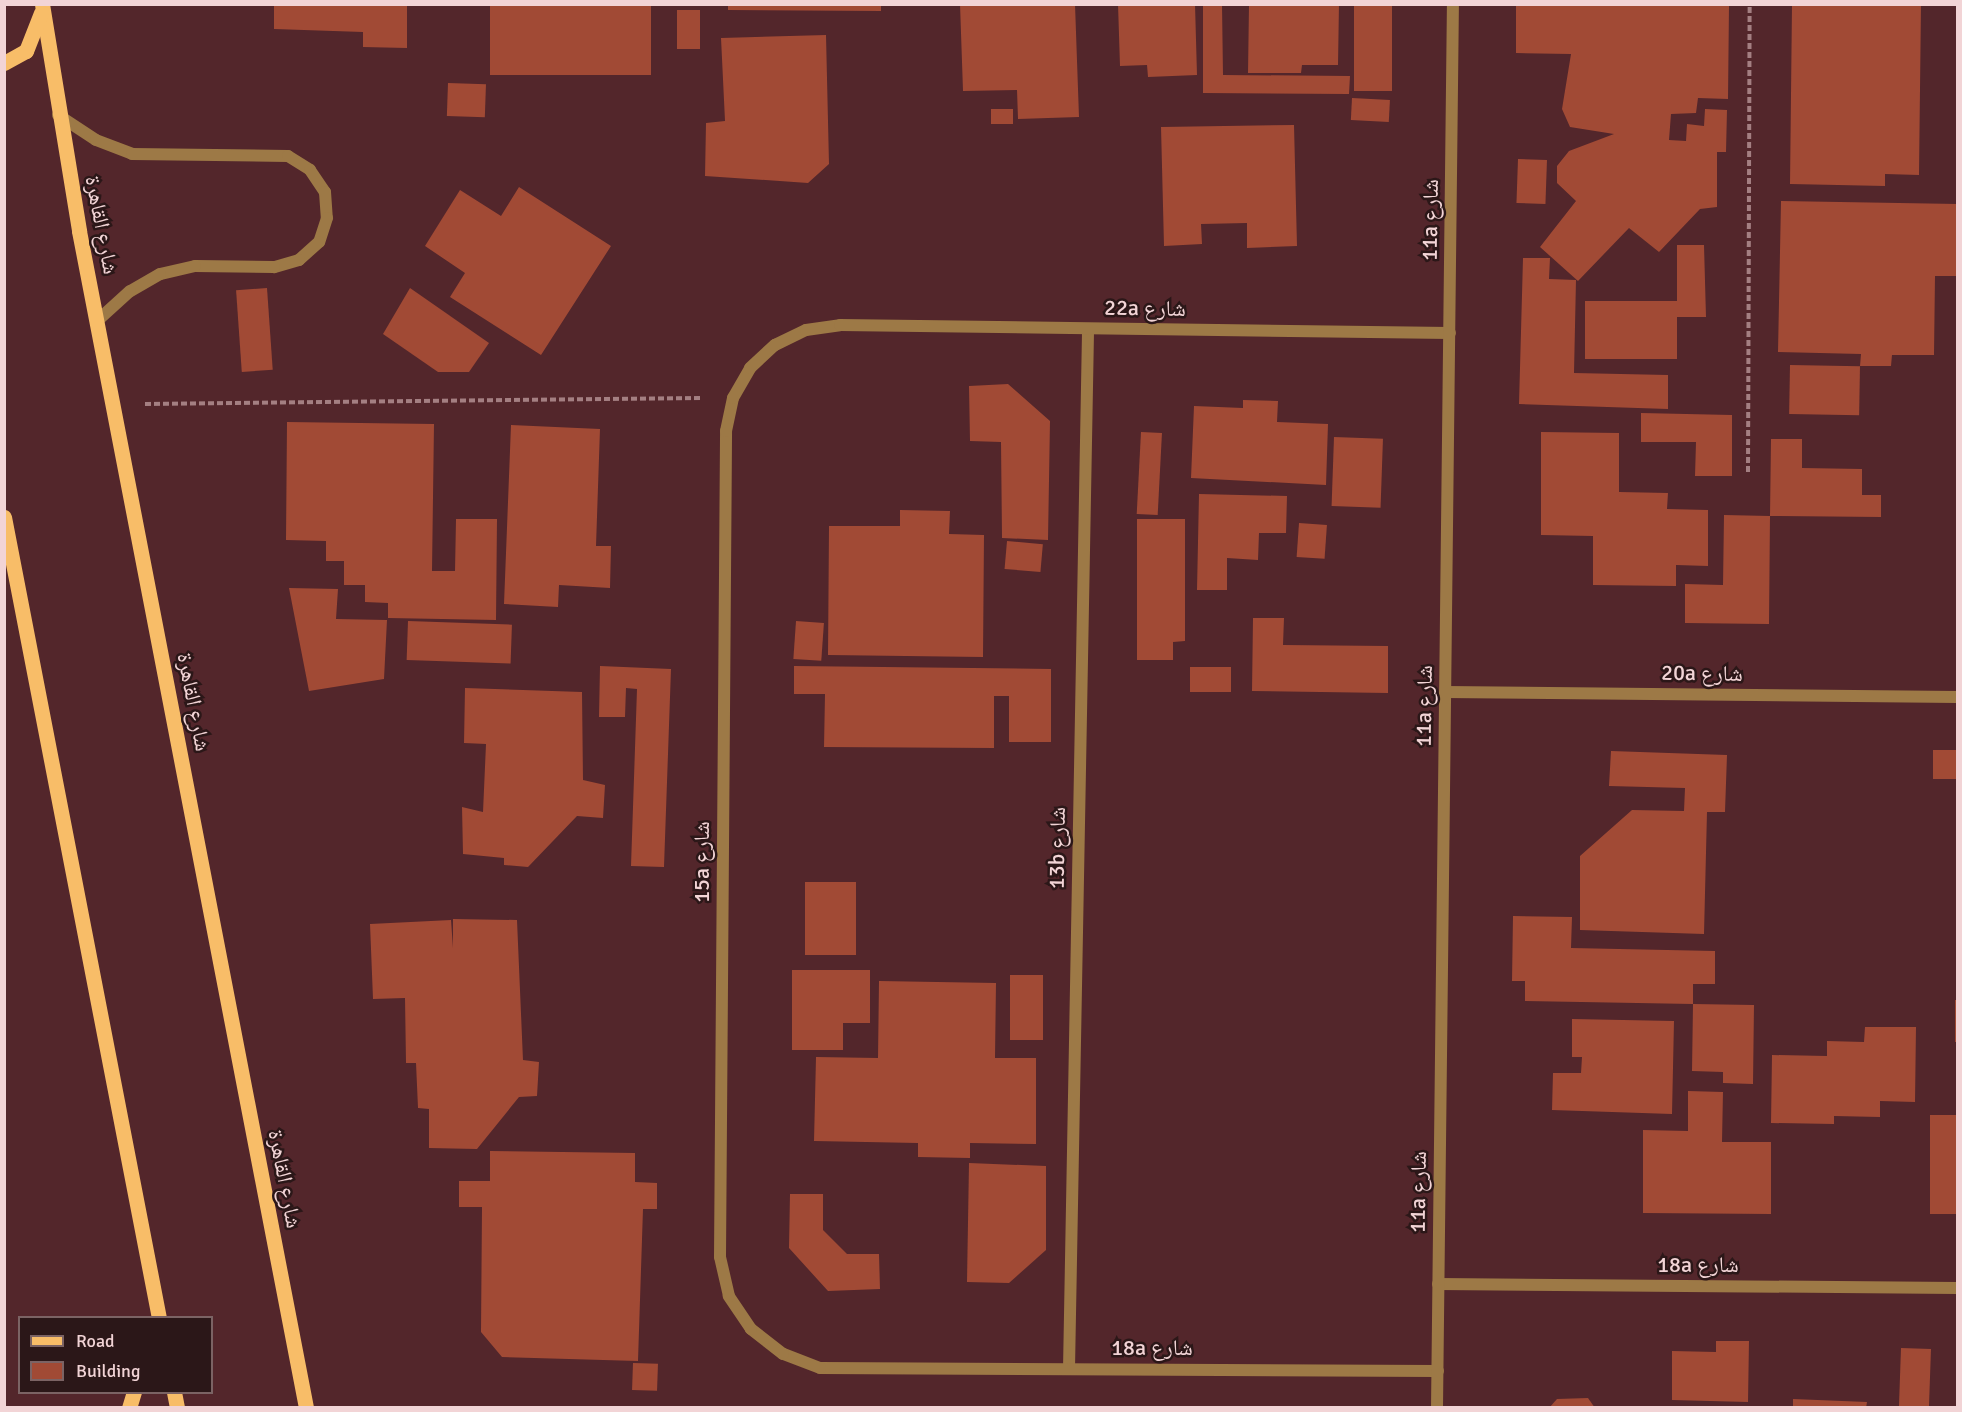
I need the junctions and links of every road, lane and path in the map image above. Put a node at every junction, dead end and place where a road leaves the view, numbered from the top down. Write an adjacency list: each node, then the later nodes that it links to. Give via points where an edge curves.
1 (1453, 4): 9 (street, 11a شارع)
2 (1750, 4): 12 (path)
3 (42, 6): 4 (main road, via 26,51); 5 (main road, شارع القاهرة)
4 (4, 63)
5 (58, 115): 6 (main road, شارع القاهرة); 6 (street, via 96,140 132,154 288,156 310,170 325,192 327,218 319,242 299,260 274,267 195,266 160,274 130,291)
6 (97, 321): 11 (main road, شارع القاهرة)
7 (840, 325): 8 (street, 22a شارع); 10 (street, 15a شارع, via 806,330 775,345 750,368)
8 (1088, 328): 9 (street, 22a شارع); 20 (street, 13b شارع)
9 (1450, 333): 14 (street, 11a شارع)
10 (733, 398): 11 (path); 19 (street, 15a شارع, via 726,431 720,1257 729,1296 751,1329 783,1354 820,1368)
11 (115, 404): 22 (main road, شارع القاهرة)
12 (1748, 472)
13 (4, 517): 18 (main road)
14 (1445, 692): 15 (street, 20a شارع); 16 (street, 11a شارع)
15 (1958, 697)
16 (1438, 1284): 17 (street, 18a شارع); 21 (street, 11a شارع)
17 (1958, 1288)
18 (157, 1315)
19 (866, 1368): 20 (street, 18a شارع)
20 (1069, 1369): 21 (street, 18a شارع)
21 (1438, 1371): 23 (street, 11a شارع)
22 (306, 1407)
23 (1437, 1407)

